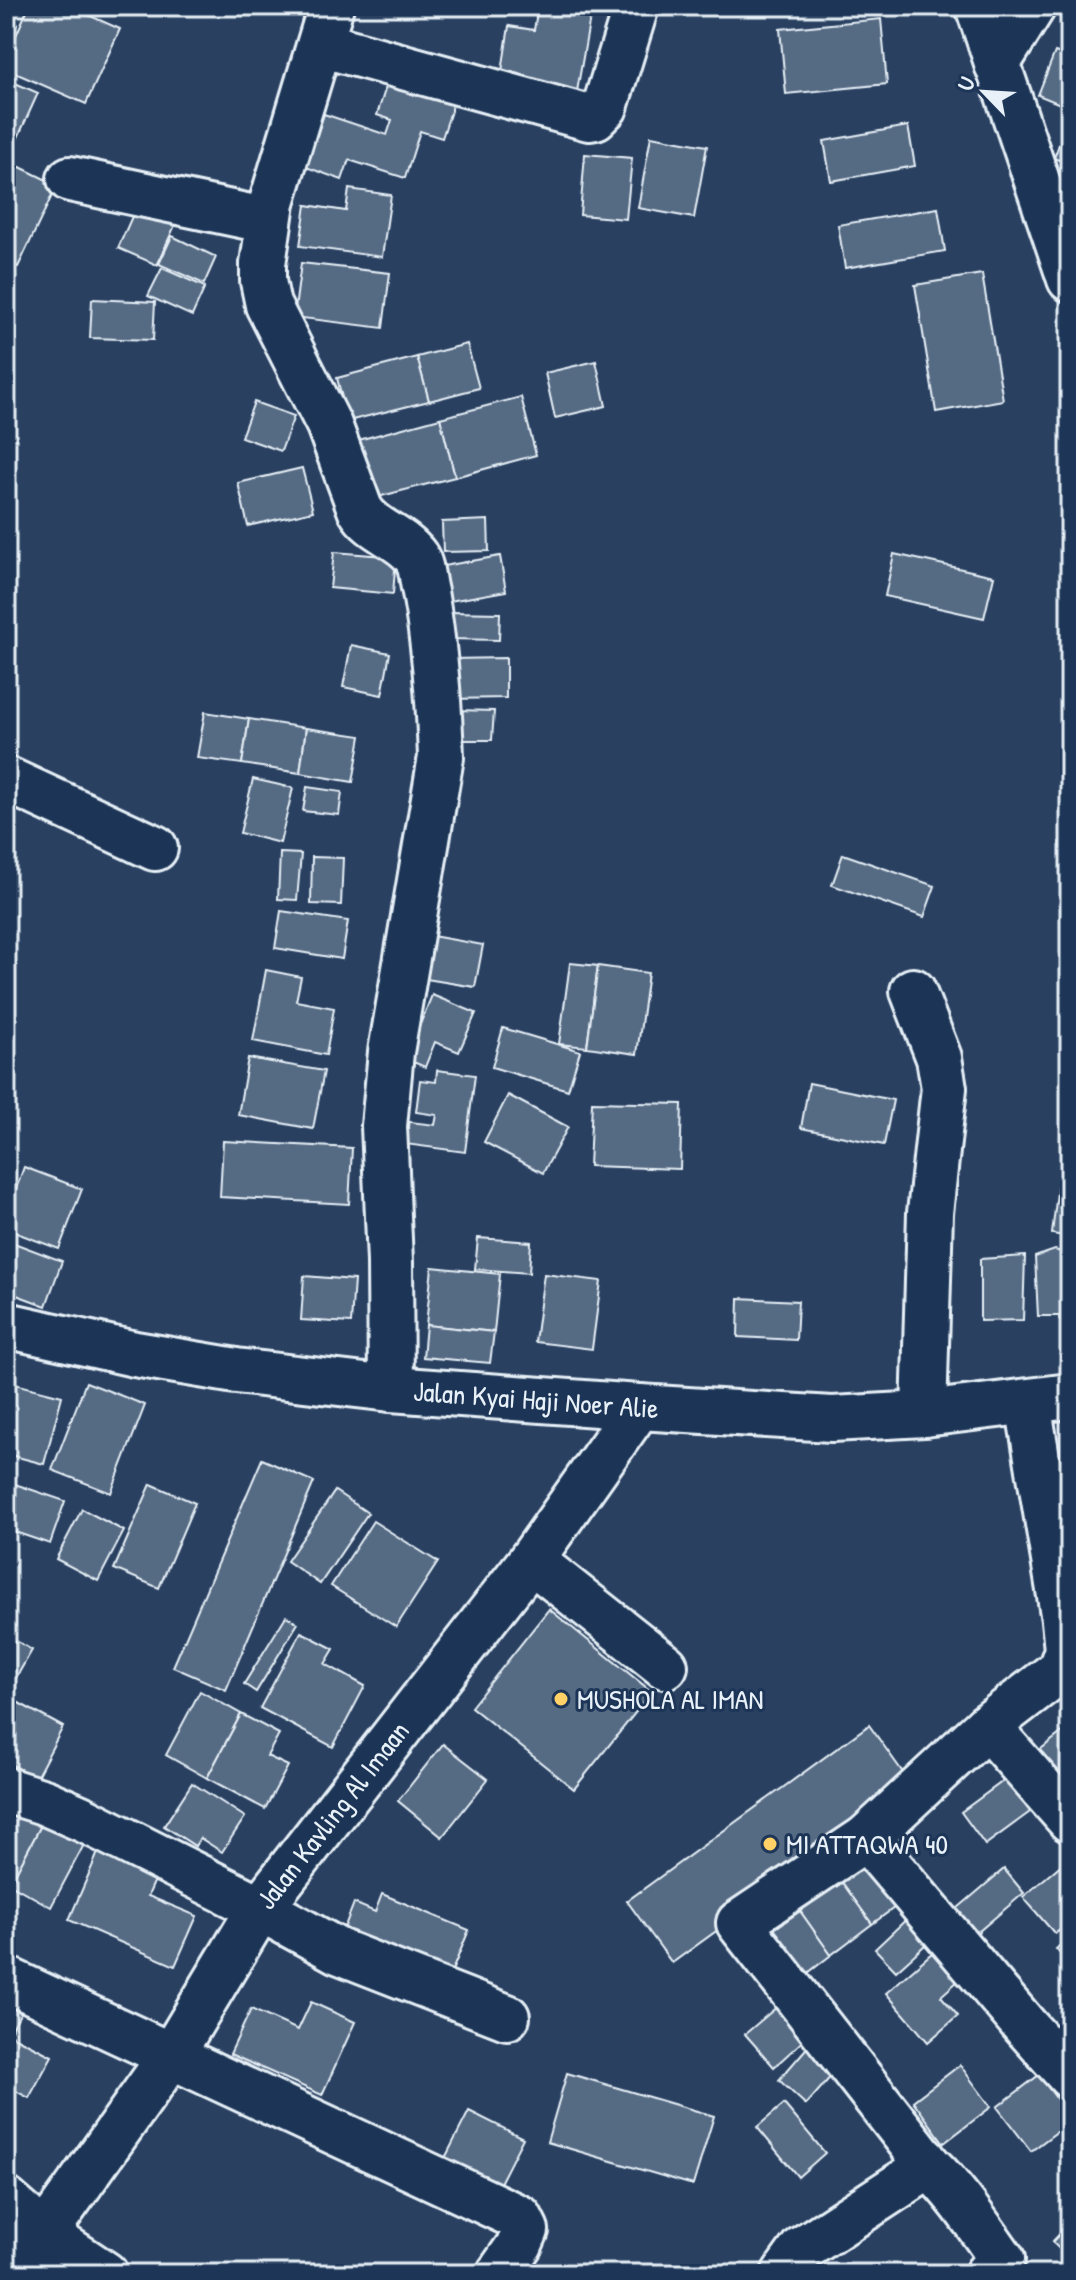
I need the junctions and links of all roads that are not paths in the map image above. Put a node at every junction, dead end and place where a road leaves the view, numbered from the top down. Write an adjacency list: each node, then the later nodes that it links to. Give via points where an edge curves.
1 (1033, 6): 7 (street)
2 (1056, 6): 3 (street)
3 (1070, 11)
4 (984, 12): 7 (street)
5 (634, 13): 6 (street, via 605,107 589,118)
6 (326, 25): 9 (street)
7 (997, 64): 10 (street)
8 (70, 179): 9 (street)
9 (269, 221): 15 (street, via 263,264 268,305 329,425 364,515 419,561 433,634 441,757 391,1052 384,1126)
10 (1070, 279)
11 (6, 779): 12 (street)
12 (155, 848)
13 (913, 991): 19 (street, via 939,1058 944,1088 930,1213)
14 (8, 1330): 15 (street, Jalan Kyai Haji Noer Alie, via 236,1371)
15 (391, 1389): 18 (street, Jalan Kyai Haji Noer Alie)
16 (1070, 1396): 17 (street, Jalan Kyai Haji Noer Alie)
17 (1028, 1403): 19 (street, Jalan Kyai Haji Noer Alie); 22 (street, via 1067,1650 1060,1670)
18 (639, 1407): 19 (street, Jalan Kyai Haji Noer Alie, via 832,1419); 20 (street, Jalan Kavling Al Imaan)
19 (924, 1414)
20 (531, 1560): 21 (street); 26 (street, Jalan Kavling Al Imaan)
21 (665, 1666)
22 (987, 1726): 24 (street); 25 (street)
23 (6, 1790): 26 (street, via 85,1820)
24 (1070, 1820)
25 (866, 1838): 30 (street); 31 (street, via 739,1923)
26 (260, 1908): 28 (street, via 338,1951); 29 (street, Jalan Kavling Al Imaan)
27 (6, 1979): 29 (street)
28 (507, 2017)
29 (171, 2056): 33 (street, Jalan Kavling Al Imaan); 36 (street, via 520,2218 526,2230)
30 (1070, 2076)
31 (929, 2166): 37 (street, via 802,2249); 38 (street, via 965,2205 1002,2259)
32 (6, 2200): 33 (street)
33 (45, 2234): 34 (street, Jalan Kavling Al Imaan); 35 (street)
34 (16, 2274)
35 (105, 2274)
36 (499, 2274)
37 (784, 2274)
38 (987, 2274)

